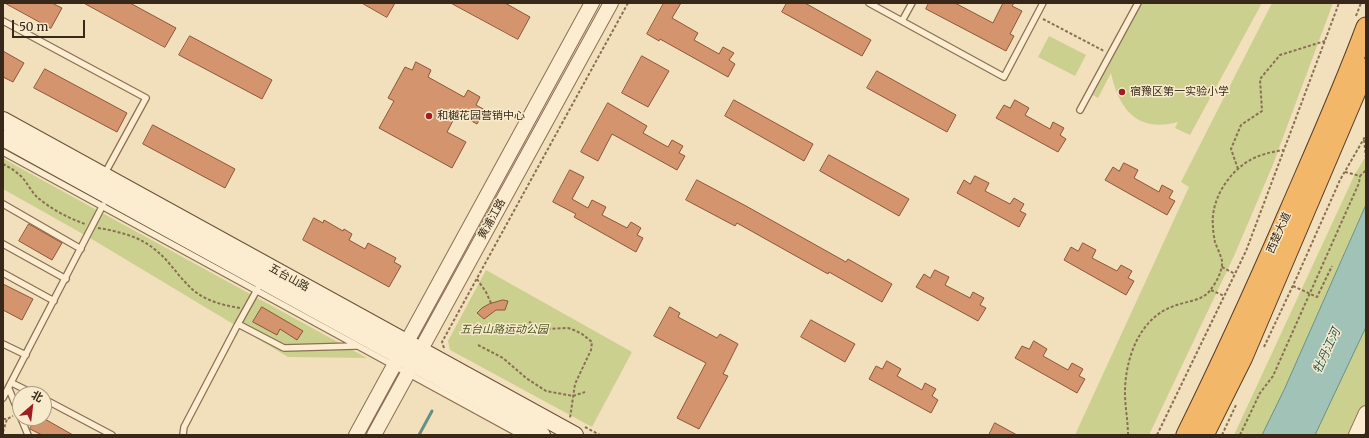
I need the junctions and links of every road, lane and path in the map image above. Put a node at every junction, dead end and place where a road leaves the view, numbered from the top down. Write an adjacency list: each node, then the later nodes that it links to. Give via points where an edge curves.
1 (592, 3): 56 (street, 黄浦江路)
2 (611, 3): 56 (street, 黄浦江路)
3 (628, 3): 40 (path)
4 (869, 3): 11 (lane)
5 (912, 3): 11 (lane)
6 (1043, 3): 9 (lane)
7 (1138, 3): 14 (lane)
8 (1340, 3): 13 (path)
9 (1036, 16): 11 (lane, via 1004,77); 14 (path)
10 (3, 21): 28 (lane, via 146,98)
11 (902, 22)
12 (1366, 27): 84 (highway, 西楚大道, via 1329,121 1221,364)
13 (1325, 41): 21 (path); 25 (path, via 1280,55 1260,79 1262,111 1241,125 1231,149)
14 (1110, 54): 16 (lane)
15 (1366, 68): 85 (highway, 西楚大道, via 1243,357)
16 (1080, 110)
17 (3, 120): 28 (main road, 五台山路)
18 (1366, 135): 20 (path)
19 (3, 138): 30 (main road, 五台山路)
20 (1364, 139): 23 (path); 27 (path)
21 (1284, 150): 25 (path, via 1264,154); 38 (path)
22 (3, 152): 30 (lane)
23 (1366, 158)
24 (3, 164): 32 (path, via 24,179 35,195 42,200 79,222)
25 (1238, 169): 36 (path, via 1220,192 1214,207 1212,224)
26 (1366, 170): 29 (path)
27 (1345, 172): 29 (path); 42 (path)
28 (104, 176): 30 (lane); 56 (main road, 五台山路)
29 (1360, 176): 44 (path)
30 (102, 197): 32 (lane); 41 (main road, 五台山路)
31 (3, 204): 34 (lane)
32 (92, 226): 34 (lane); 48 (path, via 120,232 140,240 160,254 186,284 202,296 220,304)
33 (3, 244): 39 (lane)
34 (81, 249): 39 (lane)
35 (1332, 266): 44 (path, via 1317,297)
36 (1222, 267): 38 (path); 43 (path)
37 (3, 274): 46 (lane)
38 (1235, 274): 45 (path)
39 (66, 279): 46 (lane)
40 (477, 279): 47 (path); 55 (path, via 442,342)
41 (259, 286): 48 (lane); 53 (lane); 56 (main road, 五台山路)
42 (1293, 286): 44 (path); 54 (path)
43 (1211, 290): 45 (path); 82 (path, via 1206,296 1161,312 1147,325 1136,342 1127,366 1125,393)
44 (1310, 293): 87 (path, via 1273,376 1260,393)
45 (1224, 296): 83 (path)
46 (54, 301): 57 (lane)
47 (491, 303)
48 (246, 309): 50 (lane)
49 (529, 322): 58 (path, via 545,329 568,328 582,334 592,342)
50 (238, 324): 53 (lane, via 284,348); 76 (lane, via 187,422)
51 (3, 344): 57 (lane)
52 (478, 345): 65 (path, via 503,358 541,388)
53 (356, 346): 56 (lane)
54 (1263, 350)
55 (447, 352)
56 (405, 354): 60 (main road, 五台山路); 73 (main road, 五台山路); 77 (street, 黄浦江路)
57 (26, 356): 61 (lane)
58 (587, 358): 59 (path); 65 (path, via 575,384)
59 (591, 359)
60 (410, 369): 78 (street); 79 (lane); 80 (main road, 五台山路)
61 (12, 382): 62 (lane); 63 (lane)
62 (19, 386)
63 (9, 389): 66 (lane); 67 (lane)
64 (585, 392): 65 (path)
65 (573, 396): 72 (path)
66 (12, 397)
67 (3, 398)
68 (1239, 400): 86 (path)
69 (52, 403): 75 (lane)
70 (1366, 413): 88 (street)
71 (7, 419): 74 (path)
72 (570, 419)
73 (578, 430): 81 (path)
74 (3, 432)
75 (112, 435)
76 (183, 435)
77 (356, 435)
78 (374, 435)
79 (521, 435)
80 (542, 435)
81 (600, 435)
82 (1128, 435)
83 (1157, 435)
84 (1186, 435)
85 (1204, 435)
86 (1222, 435)
87 (1240, 435)
88 (1356, 435)

